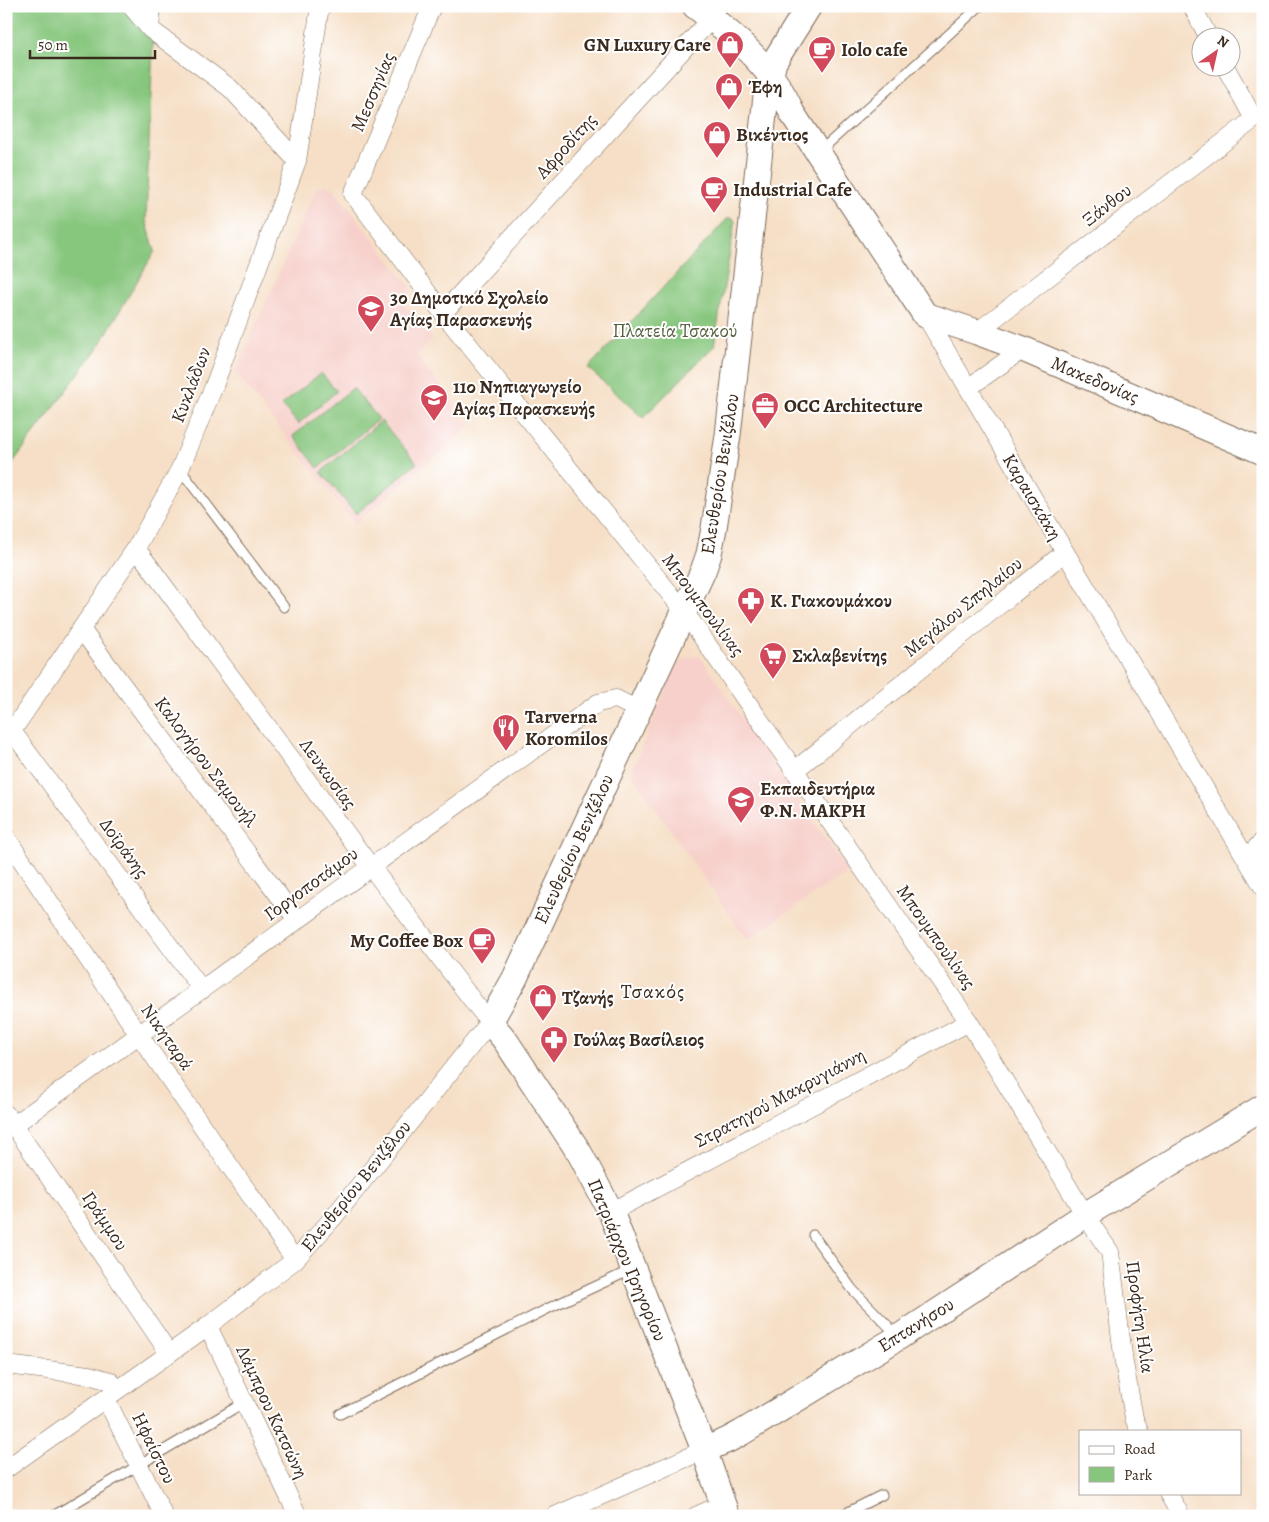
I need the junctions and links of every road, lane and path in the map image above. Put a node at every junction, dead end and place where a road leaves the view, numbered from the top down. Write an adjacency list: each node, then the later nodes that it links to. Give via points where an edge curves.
1 (131, 6): 10 (street)
2 (152, 6): 10 (street)
3 (320, 6): 15 (street, Κυκλάδων)
4 (432, 6): 16 (street, Μεσσηνίας)
5 (809, 6): 12 (street, Ελευθερίου Βενιζέλου, via 780,50)
6 (980, 6): 14 (lane)
7 (1192, 6): 9 (street)
8 (708, 10): 12 (street, Καραισκάκη, via 758,61); 17 (street, Αφροδίτης)
9 (1204, 28)
10 (150, 30): 15 (street, via 230,88)
11 (1233, 78): 13 (street)
12 (768, 86): 14 (street, Καραισκάκη, via 788,102); 27 (street, Ελευθερίου Βενιζέλου, via 716,519 709,554)
13 (1258, 116): 19 (street, Ξάνθου)
14 (819, 152): 18 (street, Καραισκάκη)
15 (296, 161): 23 (street, Κυκλάδων)
16 (353, 194): 17 (street, Μπουμπουλίνας)
17 (443, 313): 27 (street, Μπουμπουλίνας)
18 (925, 315): 19 (street, Μακεδονίας); 21 (street, Καραισκάκη)
19 (977, 332): 20 (street, Μακεδονίας)
20 (1023, 349): 21 (street); 22 (street, Μακεδονίας)
21 (968, 388): 25 (street, Καραισκάκη)
22 (1263, 452)
23 (180, 470): 24 (street, Κυκλάδων); 26 (lane)
24 (136, 548): 28 (street, Κυκλάδων); 35 (street, Λευκωσίας)
25 (1065, 552): 31 (street, Μεγάλου Σπηλαίου); 34 (street, Καραισκάκη)
26 (284, 607)
27 (684, 611): 29 (street, Ελευθερίου Βενιζέλου); 31 (street, Μπουμπουλίνας)
28 (82, 629): 30 (street, Κυκλάδων); 37 (street, Καλογήρου Σαμουήλ)
29 (638, 710): 35 (street, Γοργοποτάμου, via 616,700 598,703); 39 (street, Ελευθερίου Βενιζέλου, via 515,978)
30 (9, 736): 38 (street, Δοϊράνης)
31 (794, 771): 40 (street, Μπουμπουλίνας)
32 (6, 837): 41 (street, Νικηταρά)
33 (1263, 841): 34 (street)
34 (1246, 858): 36 (street, Καραισκάκη)
35 (371, 867): 37 (street, Γοργοποτάμου); 39 (street, Λευκωσίας)
36 (1263, 887)
37 (297, 920): 38 (street, Γοργοποτάμου)
38 (202, 990): 41 (street, Γοργοποτάμου)
39 (490, 1022): 44 (street, Πατριάρχου Γρηγορίου, via 579,1152); 47 (street, Ελευθερίου Βενιζέλου)
40 (969, 1022): 44 (street, Στρατηγού Μακρυγιάννη); 45 (street, Μπουμπουλίνας)
41 (139, 1035): 43 (street, Γοργοποτάμου); 47 (street, Νικηταρά)
42 (1263, 1107): 45 (street, Επτανήσου)
43 (9, 1124): 51 (street, Γράμμου)
44 (611, 1212): 48 (street, Πατριάρχου Γρηγορίου)
45 (1085, 1215): 50 (street, Επτανήσου); 56 (street, Προφήτη Ηλία, via 1110,1252 1124,1363 1134,1418)
46 (813, 1236): 50 (lane, via 852,1289)
47 (296, 1260): 49 (street, Ελευθερίου Βενιζέλου)
48 (633, 1269): 55 (lane); 57 (street, Πατριάρχου Γρηγορίου)
49 (208, 1326): 51 (street, Ελευθερίου Βενιζέλου); 54 (street, Λάμπρου Κατσώνη)
50 (899, 1337): 57 (street, Επτανήσου, via 741,1433)
51 (170, 1353): 53 (street, Ελευθερίου Βενιζέλου)
52 (6, 1365): 53 (street, via 89,1375 110,1381)
53 (112, 1394): 58 (street, Ηφαίστου); 59 (street, Ελευθερίου Βενιζέλου)
54 (245, 1402): 58 (lane); 65 (street, Λάμπρου Κατσώνη)
55 (340, 1414)
56 (1140, 1430)
57 (704, 1450): 62 (street, Πατριάρχου Γρηγορίου); 66 (street, Επτανήσου)
58 (139, 1464): 63 (lane); 64 (street, Ηφαίστου)
59 (6, 1469)
60 (1169, 1494): 69 (street)
61 (882, 1495): 68 (lane)
62 (725, 1510): 67 (street)
63 (53, 1516)
64 (164, 1516)
65 (298, 1516)
66 (555, 1516)
67 (696, 1516)
68 (840, 1516)
69 (1181, 1516)

